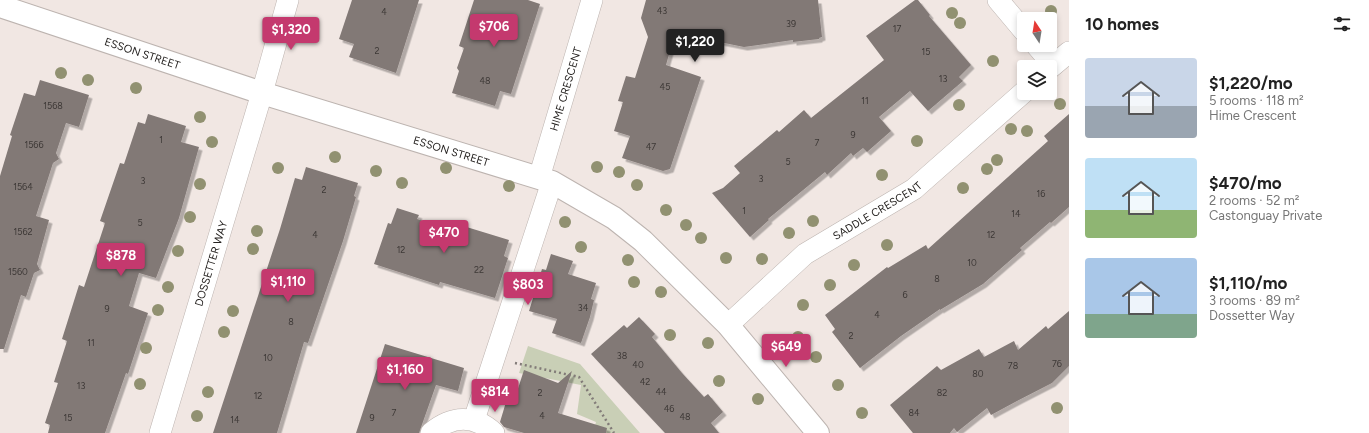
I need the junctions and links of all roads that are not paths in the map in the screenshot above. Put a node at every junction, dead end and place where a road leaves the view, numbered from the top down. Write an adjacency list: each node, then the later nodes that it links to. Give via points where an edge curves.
1 (288, 0): 8 (street)
2 (592, 0): 10 (street, HIME CRESCENT)
3 (998, 0): 5 (street)
4 (0, 6): 8 (street, ESSON STREET)
5 (1017, 23)
6 (1069, 52): 7 (street)
7 (1057, 61)
8 (262, 93): 10 (street, ESSON STREET); 13 (street, DOSSETTER WAY)
9 (1017, 98): 11 (street, SADDLE CRESCENT, via 914,189 804,254)
10 (546, 180): 11 (street, ESSON STREET, via 614,218 643,241); 12 (street, HIME CRESCENT)
11 (728, 325): 16 (street, ESSON STREET)
12 (474, 420): 14 (street, via 450,420); 15 (street)
13 (160, 433)
14 (431, 433)
15 (494, 433)
16 (818, 433)

